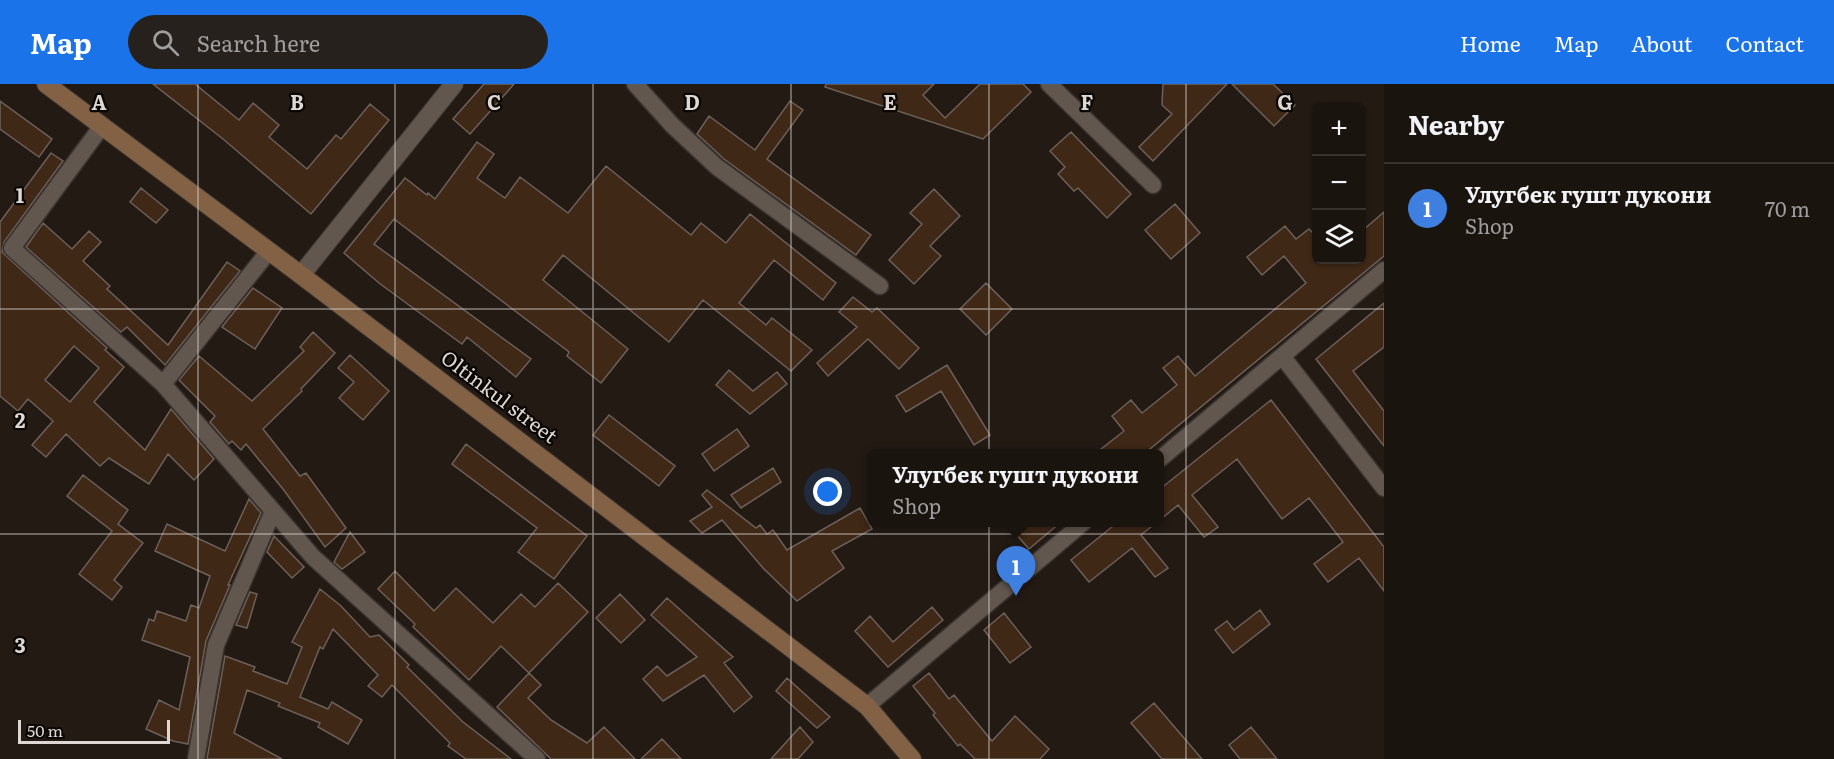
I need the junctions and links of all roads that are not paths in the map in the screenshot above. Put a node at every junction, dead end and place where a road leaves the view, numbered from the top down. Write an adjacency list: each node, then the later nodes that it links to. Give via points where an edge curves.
1 (46, 84): 5 (main road, Oltinkul street)
2 (454, 84): 9 (street)
3 (635, 84): 10 (street, via 717,167)
4 (1049, 84): 6 (street)
5 (102, 126): 7 (main road, Oltinkul street); 12 (street, via 12,248)
6 (1153, 185)
7 (269, 251): 9 (main road, Oltinkul street); 12 (street)
8 (1384, 270): 11 (street)
9 (301, 275): 17 (main road, Oltinkul street)
10 (880, 286)
11 (1282, 356): 13 (street); 14 (street)
12 (163, 384): 15 (street)
13 (1164, 456)
14 (1384, 488)
15 (273, 511): 18 (street, via 216,645); 19 (street, via 313,557)
16 (1078, 527): 17 (street)
17 (867, 706): 20 (main road, Oltinkul street)
18 (196, 759)
19 (537, 759)
20 (912, 759)

